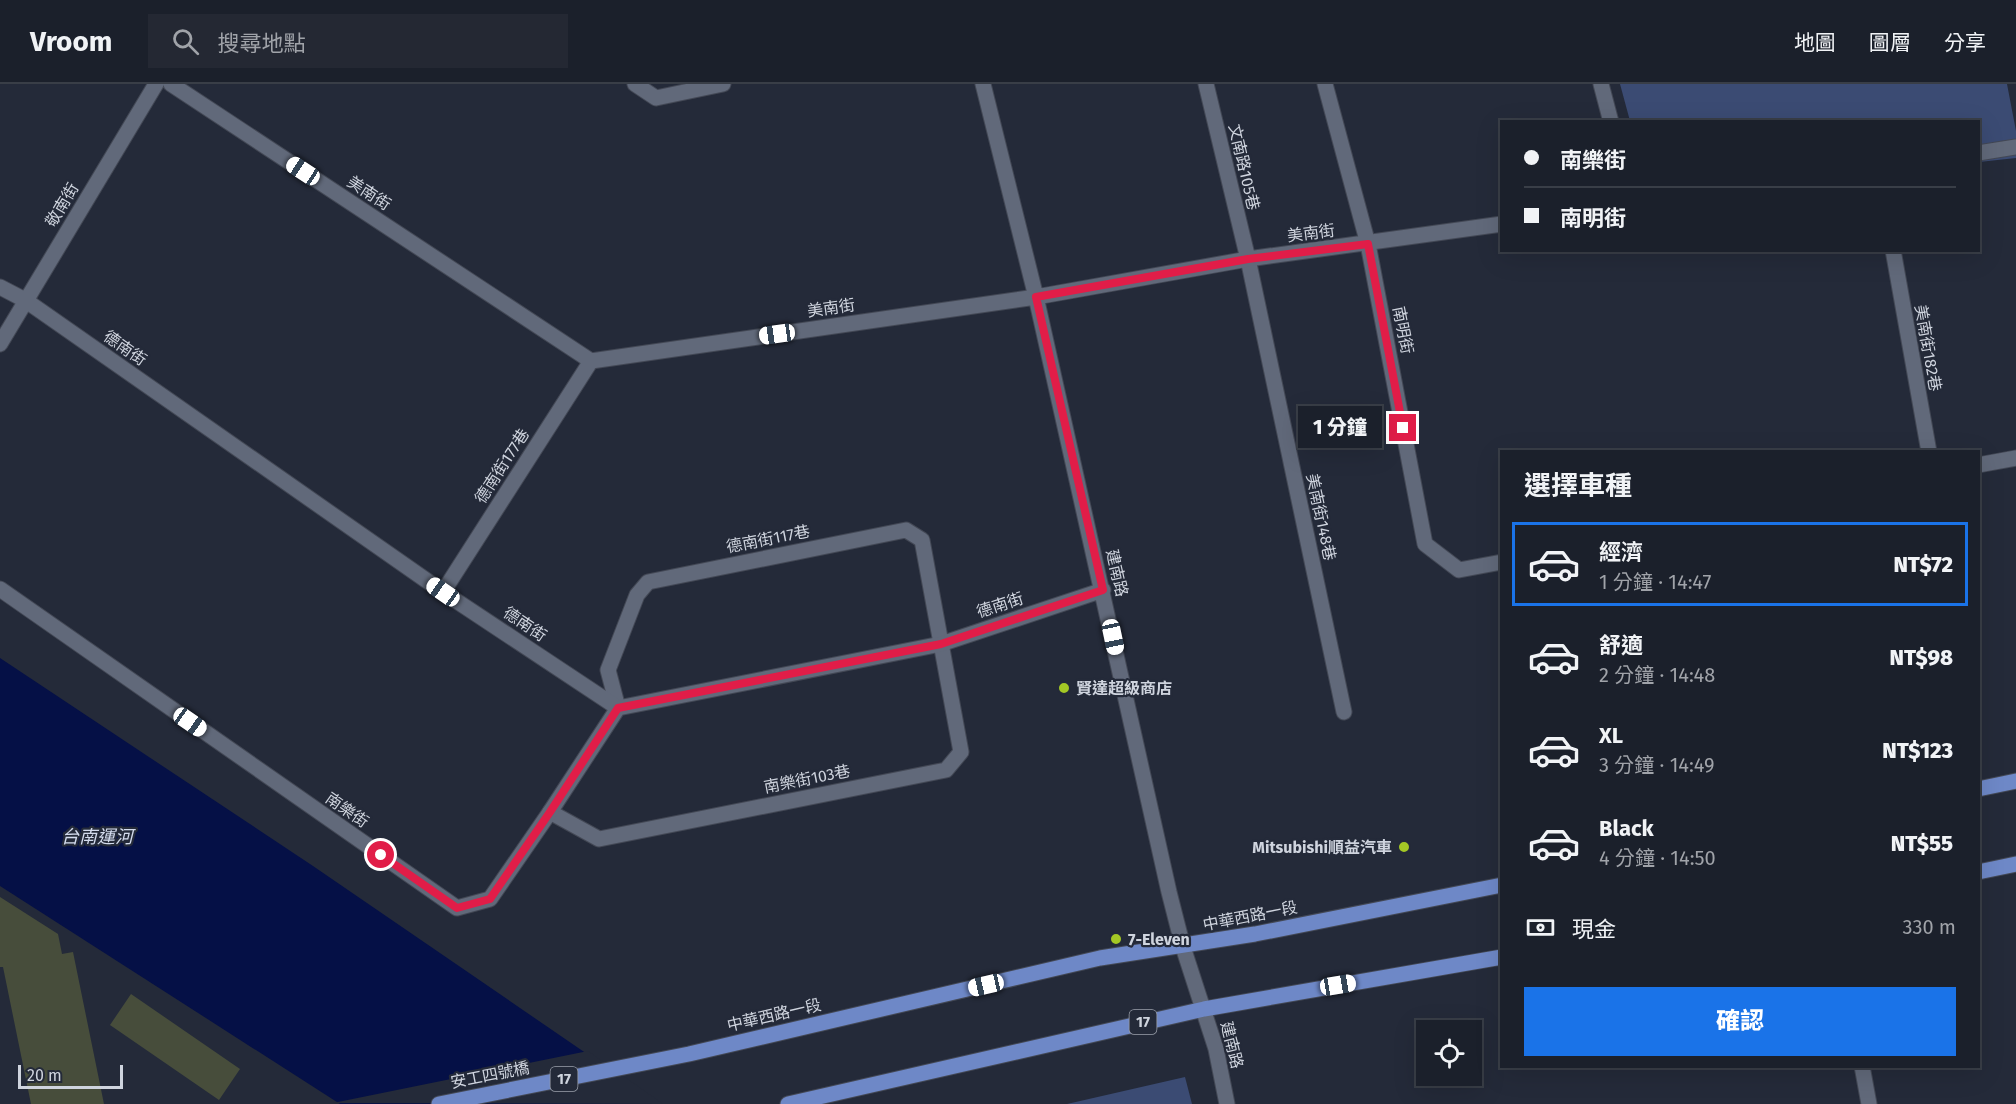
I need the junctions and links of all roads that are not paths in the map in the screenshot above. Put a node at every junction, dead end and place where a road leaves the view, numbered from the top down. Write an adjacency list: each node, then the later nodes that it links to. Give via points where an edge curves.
1 (156, 84): 18 (street, 敬南街)
2 (171, 84): 20 (street, 美南街)
3 (635, 84): 4 (street, via 656,98)
4 (723, 84)
5 (983, 84): 17 (street, 建南路)
6 (1206, 84): 15 (street, 文南路105巷)
7 (1325, 84): 13 (street, 南明街)
8 (1601, 84): 9 (street)
9 (1610, 120)
10 (2016, 147): 11 (street)
11 (1980, 153)
12 (1500, 224): 13 (street, 美南街)
13 (1368, 244): 15 (street, 美南街); 24 (street, 南明街, via 1425,544 1459,570)
14 (1893, 252): 21 (street, 美南街182巷)
15 (1248, 259): 17 (street, 美南街); 30 (street, 美南街148巷)
16 (0, 287): 18 (street, 德南街)
17 (1036, 297): 20 (street, 美南街); 26 (street, 建南路)
18 (25, 300): 19 (street, 敬南街); 27 (street, 德南街)
19 (0, 344)
20 (591, 361): 27 (street, 德南街177巷)
21 (1929, 450)
22 (2016, 458): 23 (street)
23 (1980, 465)
24 (1500, 562)
25 (0, 589): 33 (street, 南樂街, via 457,908 490,899)
26 (1103, 590): 28 (street, 德南街); 37 (street, 建南路)
27 (443, 592): 29 (street, 德南街)
28 (941, 644): 29 (street, 德南街); 29 (street, 德南街117巷, via 922,540 906,530 648,582 637,595 608,670); 33 (street, 南樂街103巷, via 961,752 946,770 599,839)
29 (618, 708): 33 (street, 南樂街)
30 (1344, 711)
31 (2016, 781): 32 (main road)
32 (1980, 789)
33 (550, 812)
34 (2016, 864): 35 (main road)
35 (1980, 872)
36 (1500, 885): 37 (main road, 中華西路一段 / 17)
37 (1183, 947): 39 (street, 建南路); 40 (main road, 中華西路一段 / 17, via 1100,958)
38 (1500, 957): 39 (main road, 17)
39 (1204, 1009): 43 (main road, 17); 44 (street, 建南路)
40 (689, 1054): 42 (main road, 安工四號橋 / 17)
41 (1862, 1068): 45 (street)
42 (439, 1104)
43 (788, 1104)
44 (1227, 1104)
45 (1869, 1104)

